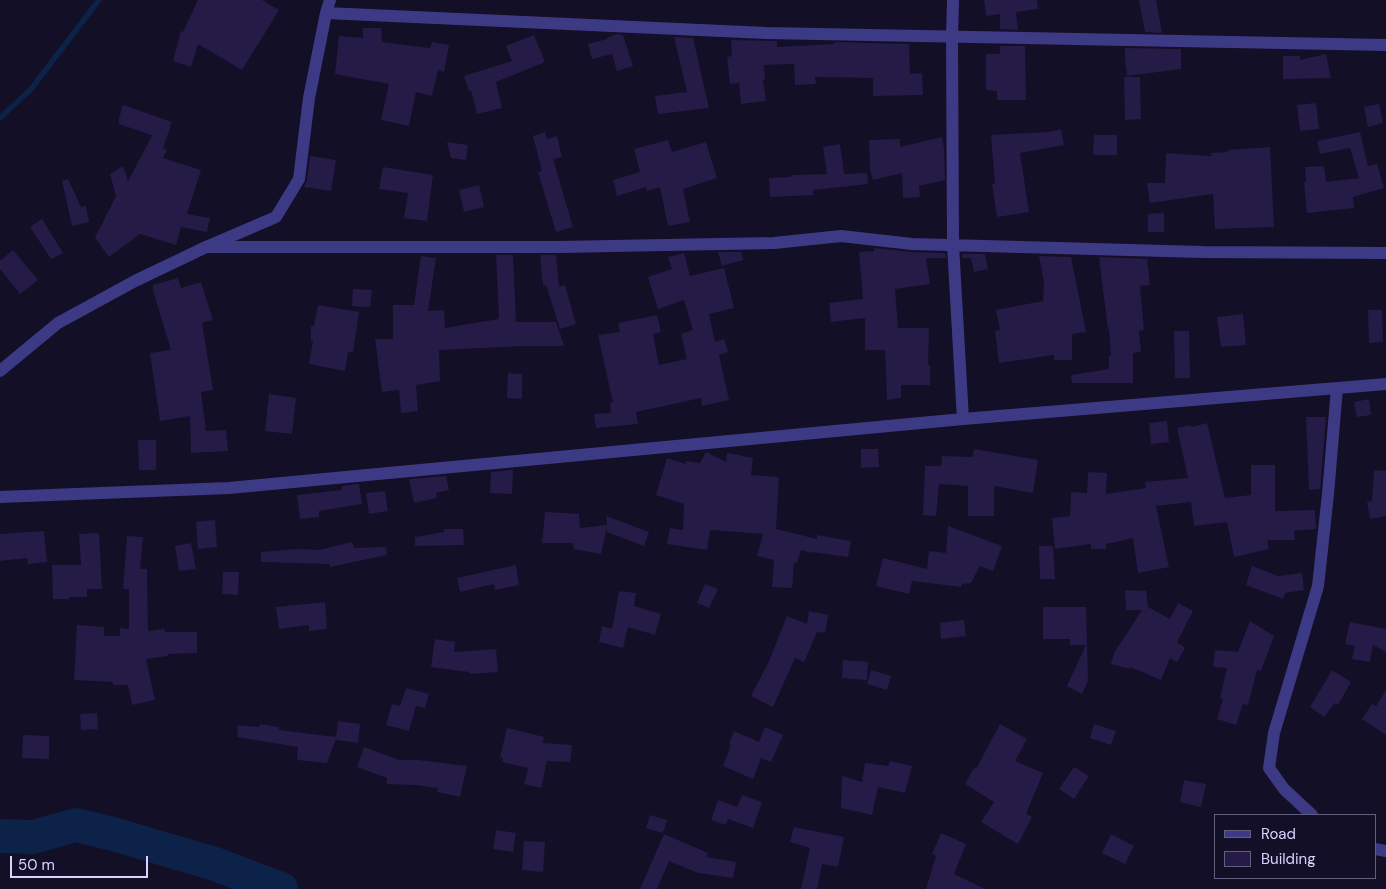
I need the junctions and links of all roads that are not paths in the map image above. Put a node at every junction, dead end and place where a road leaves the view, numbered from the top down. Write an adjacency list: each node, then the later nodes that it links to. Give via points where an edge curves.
1 (330, 0): 3 (street)
2 (954, 0): 4 (street)
3 (326, 13): 4 (street, via 766,33); 7 (street, via 309,98 299,179 276,217)
4 (952, 36): 5 (street); 6 (street)
5 (1386, 44)
6 (953, 245): 7 (street, via 841,236 774,243); 8 (street); 12 (street)
7 (206, 247): 9 (street, via 58,322)
8 (1386, 253)
9 (0, 371)
10 (1386, 384): 11 (street)
11 (1337, 388): 12 (street); 14 (street, via 1318,586 1274,733 1269,768 1284,789)
12 (963, 419): 13 (street, via 228,488)
13 (0, 497)
14 (1311, 814)

